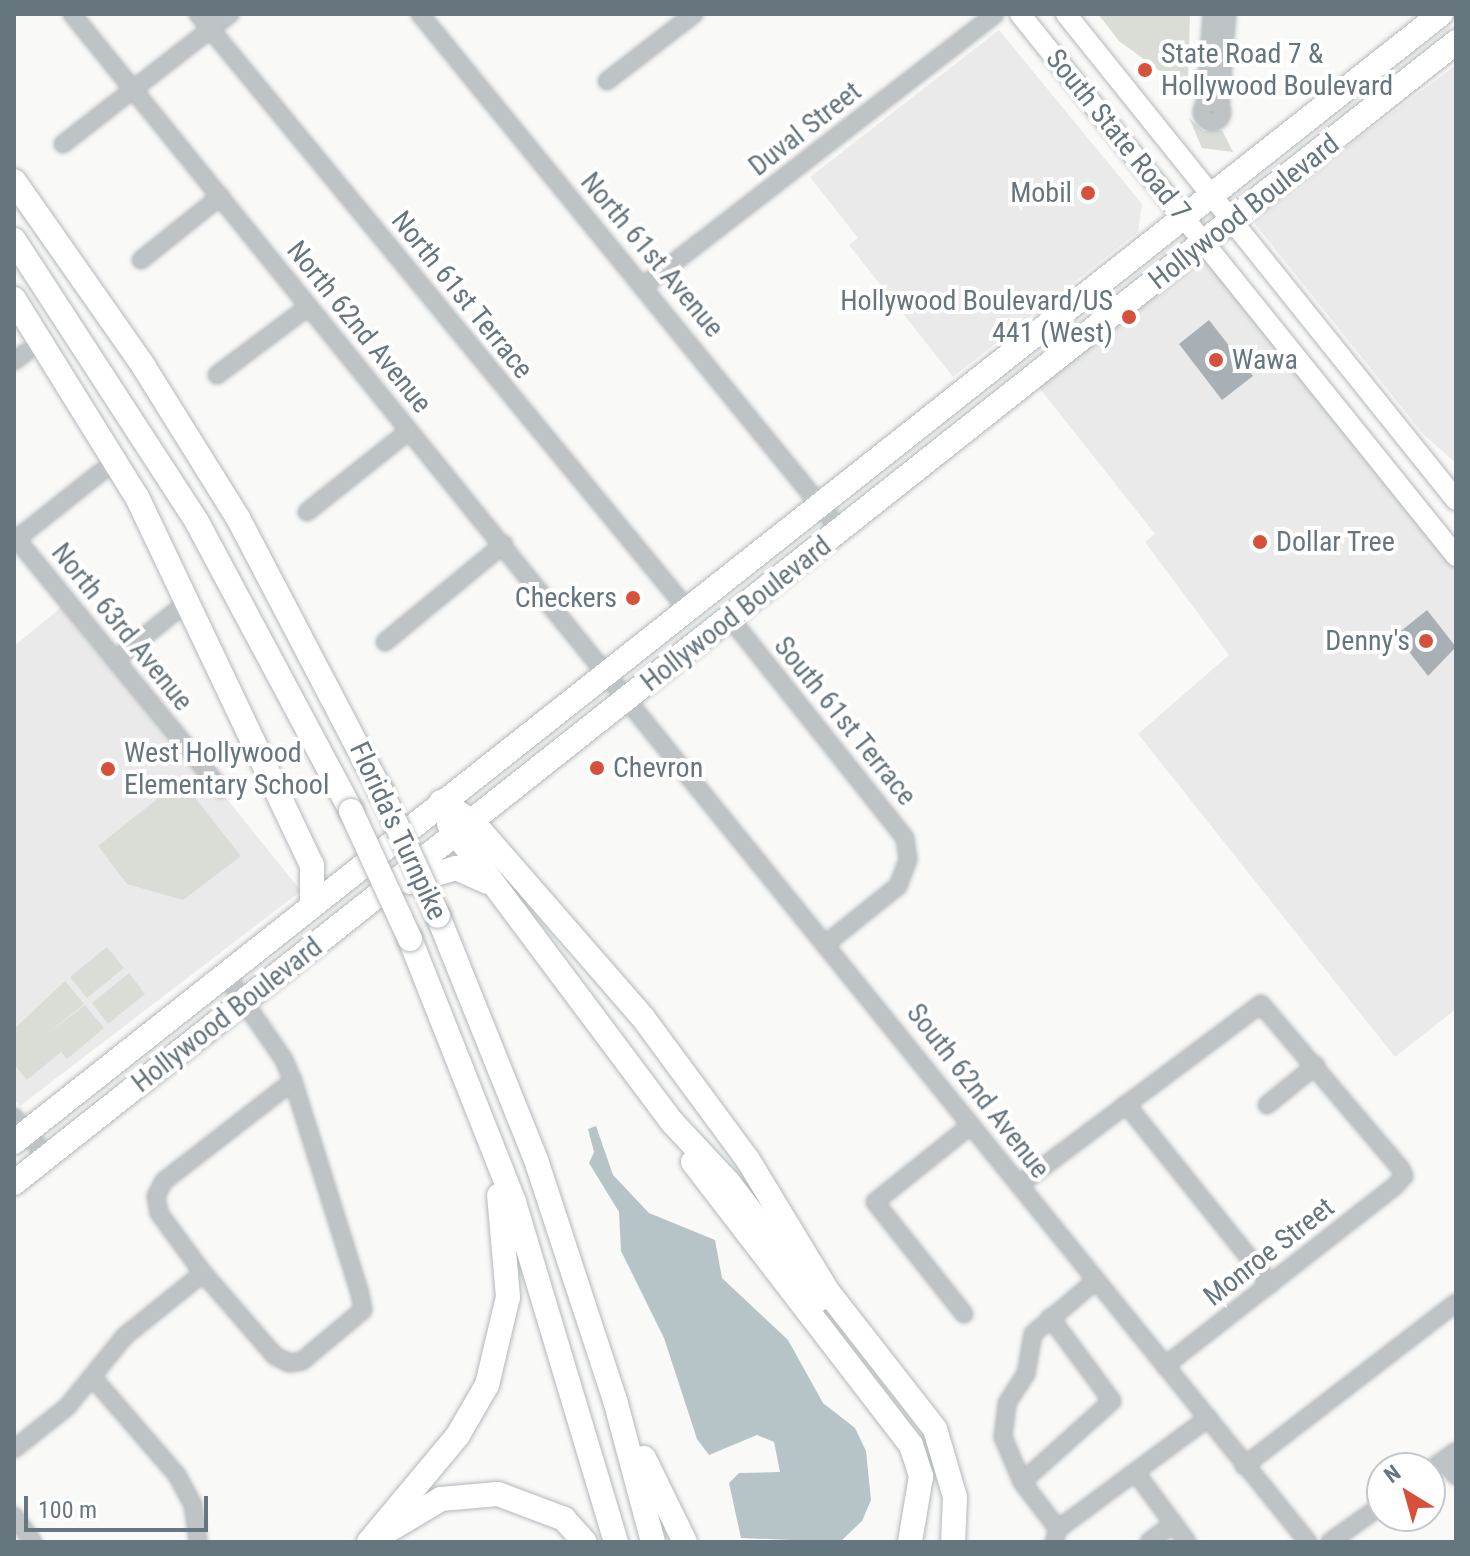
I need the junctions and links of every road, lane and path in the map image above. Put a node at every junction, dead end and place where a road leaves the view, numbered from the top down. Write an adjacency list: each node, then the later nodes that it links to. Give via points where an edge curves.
1 (72, 14): 15 (street, North 62nd Avenue)
2 (198, 14): 12 (street, North 61st Terrace)
3 (230, 14): 12 (street)
4 (420, 14): 25 (street, North 61st Avenue)
5 (694, 14): 14 (street)
6 (995, 14): 25 (street, Duval Street)
7 (1020, 14): 20 (main road, South State Road 7)
8 (1066, 14): 18 (main road, South State Road 7)
9 (1212, 14): 10 (street, via 1212,104)
10 (1227, 14)
11 (1441, 14): 18 (highway, Hollywood Boulevard)
12 (211, 30): 15 (street); 38 (street, North 61st Terrace)
13 (1456, 42): 21 (highway, Hollywood Boulevard)
14 (607, 81)
15 (133, 90): 16 (street); 19 (street, North 62nd Avenue)
16 (63, 144)
17 (14, 181): 70 (highway, Florida's Turnpike, bridge, via 144,367 238,518 381,791 531,1147)
18 (1213, 194): 20 (highway, Hollywood Boulevard); 21 (main road, South State Road 7)
19 (221, 196): 24 (street); 27 (street, North 62nd Avenue)
20 (1185, 216): 23 (main road, South State Road 7); 32 (highway, Hollywood Boulevard)
21 (1234, 221): 23 (highway, Hollywood Boulevard); 31 (main road, South State Road 7)
22 (14, 240): 62 (highway, Florida's Turnpike, bridge, via 197,522 351,811 410,939)
23 (1206, 243): 34 (highway, Hollywood Boulevard); 37 (main road, South State Road 7)
24 (141, 260)
25 (646, 284): 32 (street, North 61st Avenue)
26 (14, 299): 51 (highway, via 98,425 144,510 312,865)
27 (308, 307): 28 (street); 29 (street, North 62nd Avenue)
28 (217, 375)
29 (409, 431): 33 (street); 36 (street, North 62nd Avenue)
30 (101, 472): 35 (street)
31 (1456, 500)
32 (821, 504): 34 (street, North 61st Avenue); 38 (highway, Hollywood Boulevard)
33 (307, 512)
34 (841, 531): 40 (highway, Hollywood Boulevard)
35 (15, 538): 42 (street, North 63rd Avenue)
36 (504, 544): 41 (street); 43 (street, North 62nd Avenue)
37 (1456, 556)
38 (687, 609): 43 (highway, Hollywood Boulevard)
39 (176, 611): 42 (street)
40 (730, 618): 44 (highway, Hollywood Boulevard); 52 (street, South 61st Terrace, via 905,838 908,860 898,886)
41 (385, 642)
42 (115, 660): 45 (street, North 63rd Avenue)
43 (608, 671): 44 (street, South 62nd Avenue); 46 (highway, Hollywood Boulevard)
44 (630, 697): 47 (highway, Hollywood Boulevard); 52 (street, South 62nd Avenue)
45 (221, 789)
46 (441, 802): 47 (highway); 48 (highway); 51 (highway, Hollywood Boulevard)
47 (472, 821): 48 (highway, Hollywood Boulevard); 66 (highway, via 644,1019)
48 (453, 836): 49 (highway); 50 (highway, Hollywood Boulevard)
49 (491, 884): 50 (highway, via 456,868 438,869); 59 (highway)
50 (375, 898): 54 (highway, Hollywood Boulevard)
51 (312, 904): 53 (highway, Hollywood Boulevard)
52 (828, 942): 60 (street, South 62nd Avenue)
53 (225, 974): 54 (street); 61 (highway, Hollywood Boulevard)
54 (246, 1001): 56 (street); 63 (highway, Hollywood Boulevard)
55 (1316, 1065): 57 (street, via 1261,1004); 58 (street); 69 (street, Monroe Street, via 1404,1176)
56 (293, 1081): 67 (street, via 164,1181 156,1196 159,1213); 67 (street, via 363,1310 302,1361 289,1363 275,1356)
57 (1126, 1104): 65 (street); 69 (street)
58 (1267, 1105)
59 (672, 1122): 93 (highway, via 718,1196 911,1445 921,1476); 94 (highway, via 729,1183 922,1436 943,1492)
60 (971, 1125): 65 (street, South 62nd Avenue); 72 (street, via 875,1202)
61 (18, 1130): 63 (street)
62 (490, 1137): 87 (highway, via 508,1250 502,1340 487,1385 458,1435); 90 (highway, Florida's Turnpike, via 556,1328)
63 (47, 1157): 64 (highway, Hollywood Boulevard)
64 (14, 1183)
65 (1019, 1185): 68 (street, South 62nd Avenue)
66 (800, 1243): 95 (highway, via 828,1292 935,1429 955,1497); 96 (highway, via 950,1426 964,1458)
67 (203, 1273): 75 (street, via 125,1336)
68 (1095, 1281): 73 (street); 74 (street, South 62nd Avenue)
69 (1270, 1284): 74 (street, Monroe Street)
70 (584, 1300): 91 (highway, Florida's Turnpike); 92 (highway, via 669,1520)
71 (1456, 1303): 78 (street)
72 (964, 1314)
73 (1050, 1317): 80 (street, via 1033,1334 1026,1374 1007,1403 1003,1437); 80 (street, via 1112,1401)
74 (1165, 1366): 76 (street, South 62nd Avenue)
75 (94, 1379): 77 (street); 86 (street, via 177,1475 193,1505)
76 (1208, 1418): 78 (street, South 62nd Avenue); 79 (street)
77 (14, 1449)
78 (1244, 1466): 99 (street, South 62nd Avenue)
79 (1136, 1473): 83 (street); 84 (street)
80 (1022, 1482): 84 (street)
81 (14, 1516): 85 (street)
82 (1366, 1516): 100 (street)
83 (1174, 1523): 97 (street); 98 (street)
84 (1056, 1536)
85 (33, 1542)
86 (198, 1542)
87 (369, 1542)
88 (379, 1542): 89 (highway, via 398,1522 441,1499 498,1494 564,1519)
89 (585, 1542)
90 (616, 1542)
91 (653, 1542)
92 (685, 1542)
93 (910, 1542)
94 (941, 1542)
95 (953, 1542)
96 (971, 1542)
97 (1149, 1542)
98 (1187, 1542)
99 (1308, 1542)
100 (1330, 1542)

